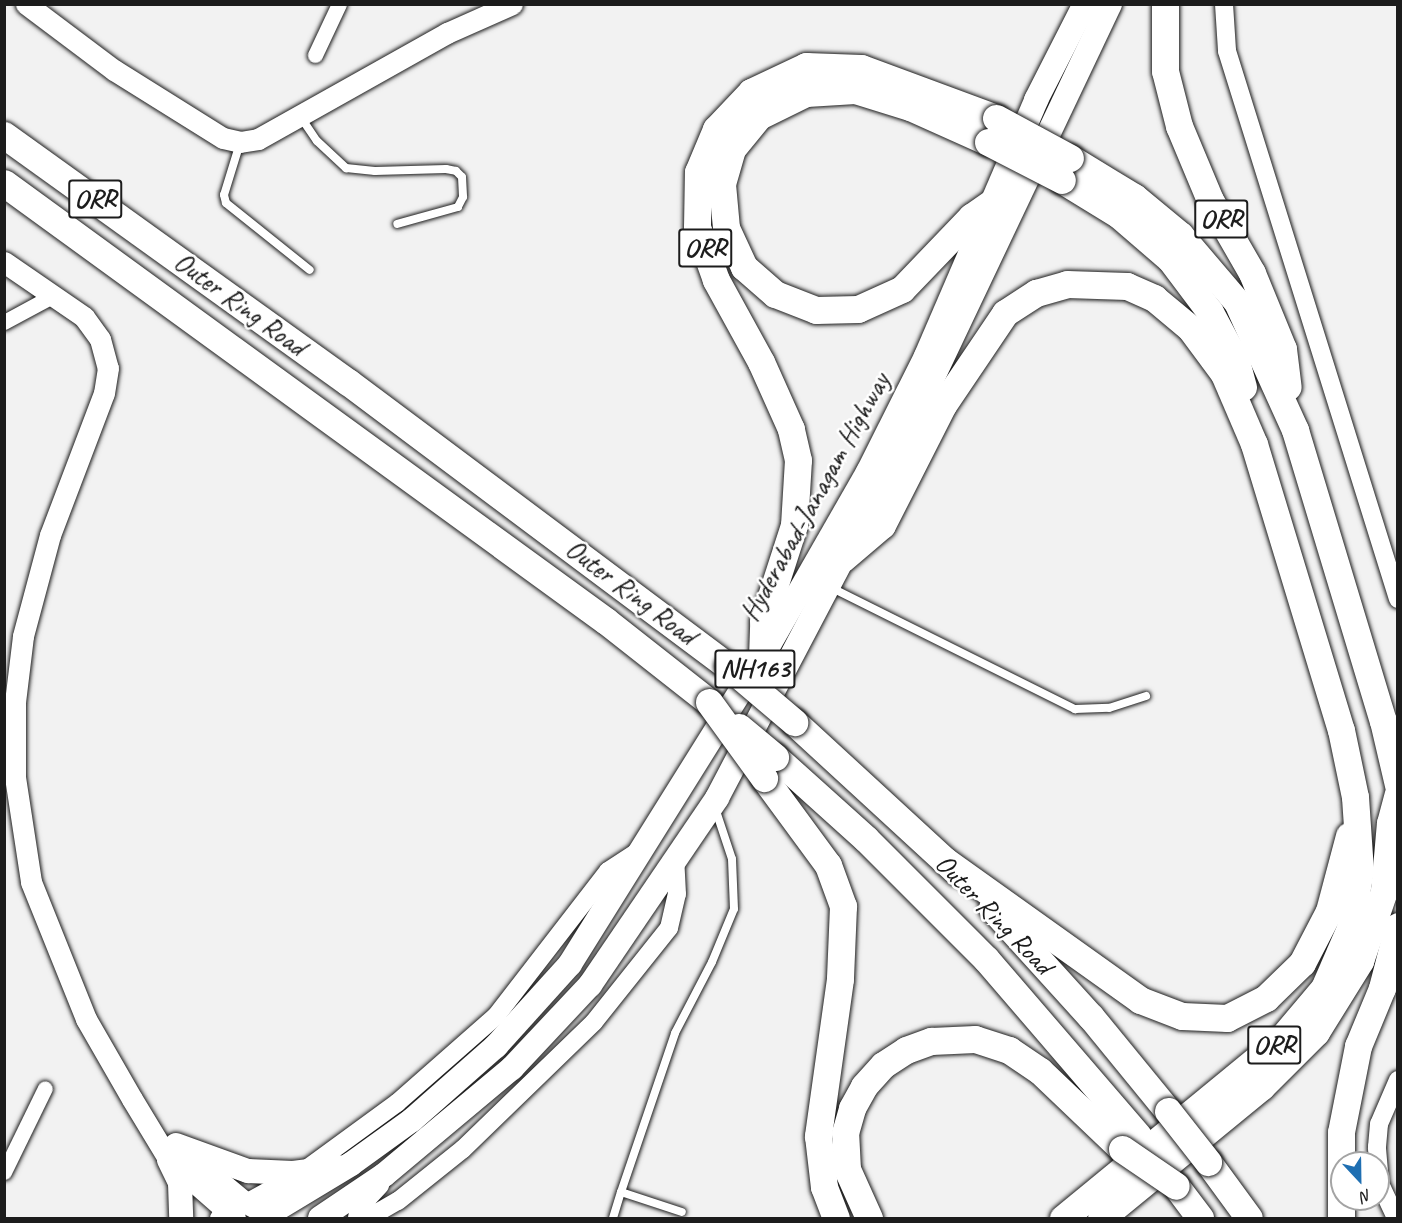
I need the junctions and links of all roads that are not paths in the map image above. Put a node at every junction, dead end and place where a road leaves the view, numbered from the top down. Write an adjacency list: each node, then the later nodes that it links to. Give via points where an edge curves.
1 (26, 4): 12 (main road, via 114,70 223,138)
2 (339, 4): 8 (street)
3 (512, 4): 9 (main road, via 447,33)
4 (1086, 4): 15 (highway, Hyderabad-Janagam Highway / NH163, via 1036,100)
5 (1110, 4): 23 (highway, Hyderabad-Janagam Highway / NH163, via 888,472)
6 (1165, 4): 21 (highway, ORR, via 1165,71 1179,126 1210,200 1252,273 1283,349)
7 (1224, 4): 25 (street, via 1227,51)
8 (315, 56)
9 (299, 115): 12 (main road, via 258,139); 16 (lane, via 317,141 346,168 446,169 462,177 463,197 458,207)
10 (992, 130): 13 (highway, ORR, bridge); 15 (highway, ORR, via 855,90 806,93 759,116 732,149 722,184 726,228 744,267 775,294 816,310 858,309 902,289 971,218); 26 (highway, ORR, via 861,68 806,66 751,92 716,129 698,172 697,227 716,280 761,362 791,429 798,460 794,525 763,621)
11 (4, 135): 35 (highway, Outer Ring Road / ORR, bridge, via 386,410 728,666)
12 (240, 142): 18 (lane, via 224,195 226,203)
13 (1066, 169): 21 (highway, ORR, via 1134,197 1180,235 1237,302 1266,359); 22 (highway, ORR, via 1170,259 1210,312 1236,361)
14 (4, 183): 28 (highway, Outer Ring Road / ORR, bridge, via 597,614 709,702)
15 (991, 203): 26 (highway, Hyderabad-Janagam Highway / NH163, via 926,356 868,472)
16 (397, 224)
17 (4, 262): 19 (main road)
18 (310, 270)
19 (52, 296): 20 (street); 40 (main road, via 61,299 89,324 100,339 108,368 105,393 50,535 23,636 15,702 15,777 31,882 57,955 86,1019 154,1135)
20 (4, 322)
21 (1294, 430): 29 (highway, ORR, via 1383,721)
22 (1254, 444): 23 (highway, ORR, via 1224,374 1190,328 1154,298 1127,286 1099,282 1067,284 1036,293 1005,313 943,405 882,525); 31 (highway, ORR, via 1341,729)
23 (842, 559): 24 (highway, Hyderabad-Janagam Highway / NH163)
24 (828, 586): 27 (lane, via 1075,709 1109,708); 32 (highway, Hyderabad-Janagam Highway / NH163)
25 (1398, 599)
26 (762, 657): 33 (highway, Hyderabad-Janagam Highway / NH163)
27 (1146, 696)
28 (769, 768): 39 (highway, Outer Ring Road / ORR, via 874,847 986,959); 53 (highway, via 787,809 828,865 843,906 840,979 818,1136 824,1186)
29 (1398, 785)
30 (1398, 794): 56 (highway, ORR, via 1390,823 1384,891 1360,961 1316,1032 1261,1087)
31 (1355, 797): 35 (highway, ORR, via 1346,851 1329,911 1302,963 1266,998 1227,1018 1182,1016 1140,1000); 55 (highway, ORR, via 1358,882 1350,928 1324,988 1280,1040)
32 (714, 804): 34 (highway, Hyderabad-Janagam Highway / NH163); 45 (lane, via 732,859 734,909 675,1033)
33 (641, 850): 41 (highway, Hyderabad-Janagam Highway / NH163, via 570,964 496,1046 412,1120); 43 (street, via 608,871 496,1016 397,1103)
34 (675, 860): 44 (highway, Hyderabad-Janagam Highway / NH163, via 590,985 512,1068); 51 (street, via 677,894 669,928 594,1022 463,1149 398,1201)
35 (944, 860): 58 (highway, Outer Ring Road / ORR, bridge, via 1054,975 1168,1111)
36 (1398, 926): 59 (highway, via 1382,988 1358,1046 1341,1132)
37 (1398, 1080): 60 (street, via 1379,1124 1377,1147 1380,1183)
38 (45, 1088): 42 (street)
39 (1130, 1142): 54 (highway, via 1025,1059 992,1043 957,1038 918,1045 883,1065 857,1097 845,1133 847,1169); 57 (highway, bridge, via 1176,1186)
40 (173, 1152): 43 (highway, via 248,1171); 47 (main road); 48 (highway, via 180,1183)
41 (351, 1164): 43 (highway); 47 (highway, Hyderabad-Janagam Highway / NH163)
42 (4, 1172)
43 (301, 1173): 47 (street)
44 (384, 1175): 49 (highway, Hyderabad-Janagam Highway / NH163); 50 (highway, via 365,1197)
45 (621, 1192): 46 (lane); 52 (lane)
46 (682, 1212)
47 (247, 1215)
48 (181, 1218)
49 (320, 1218)
50 (360, 1218)
51 (368, 1218)
52 (613, 1218)
53 (836, 1218)
54 (870, 1218)
55 (1063, 1218)
56 (1101, 1218)
57 (1200, 1218)
58 (1249, 1218)
59 (1341, 1218)
60 (1396, 1218)

